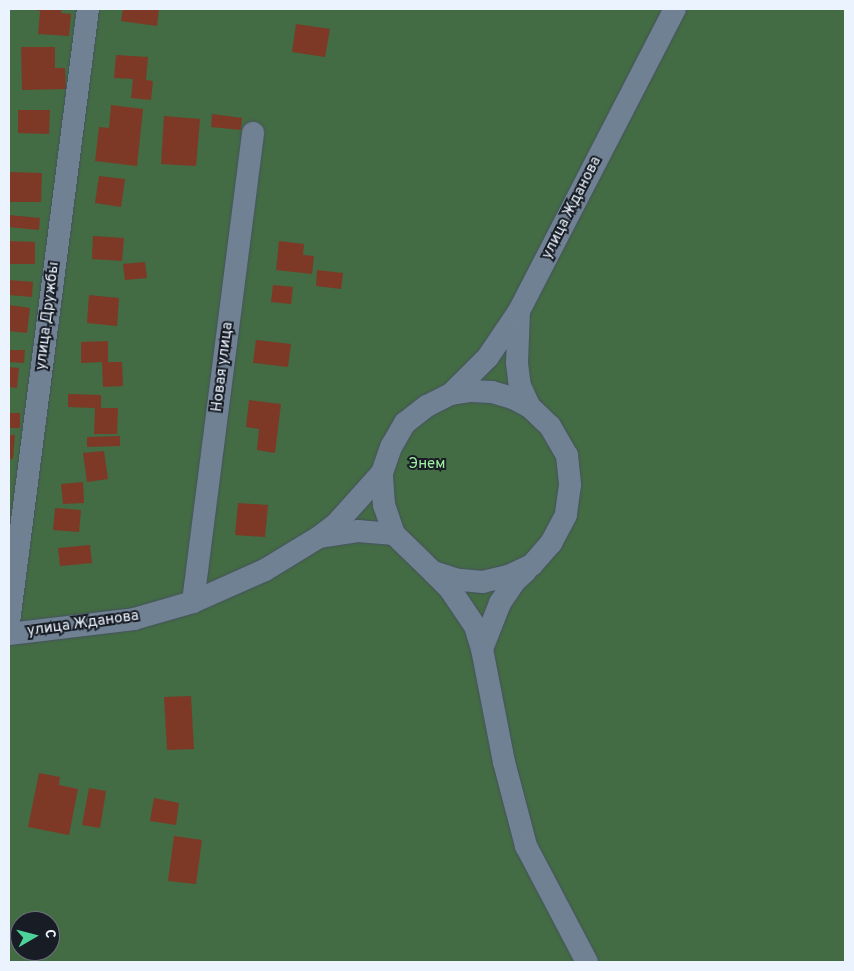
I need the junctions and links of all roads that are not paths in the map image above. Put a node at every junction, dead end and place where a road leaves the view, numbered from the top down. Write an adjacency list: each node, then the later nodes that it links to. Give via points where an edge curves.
1 (88, 9): 13 (street, улица Дружбы)
2 (675, 9): 4 (street, улица Жданова)
3 (253, 133): 12 (street, Новая улица)
4 (519, 312): 5 (street, улица Жданова, via 488,357); 6 (street, via 516,363 520,386)
5 (451, 394): 6 (street, улица Жданова, via 492,392); 7 (street, улица Жданова, via 427,406 405,423 391,447)
6 (530, 407): 10 (street, улица Жданова, via 550,426 567,455 570,485 566,515 551,543)
7 (382, 473): 8 (street, улица Жданова, via 384,505); 9 (street, улица Жданова, via 336,524)
8 (394, 534): 9 (street, via 358,530); 11 (street, улица Жданова)
9 (319, 537): 12 (street, улица Жданова, via 265,570)
10 (532, 565): 11 (street, улица Жданова, via 508,576 483,582 458,580); 15 (street, via 514,582 500,603)
11 (433, 572): 15 (street, via 475,626)
12 (194, 602): 14 (street, улица Жданова, via 134,619)
13 (9, 622)
14 (9, 634)
15 (482, 649): 16 (street, via 504,762 526,846)
16 (587, 962)

